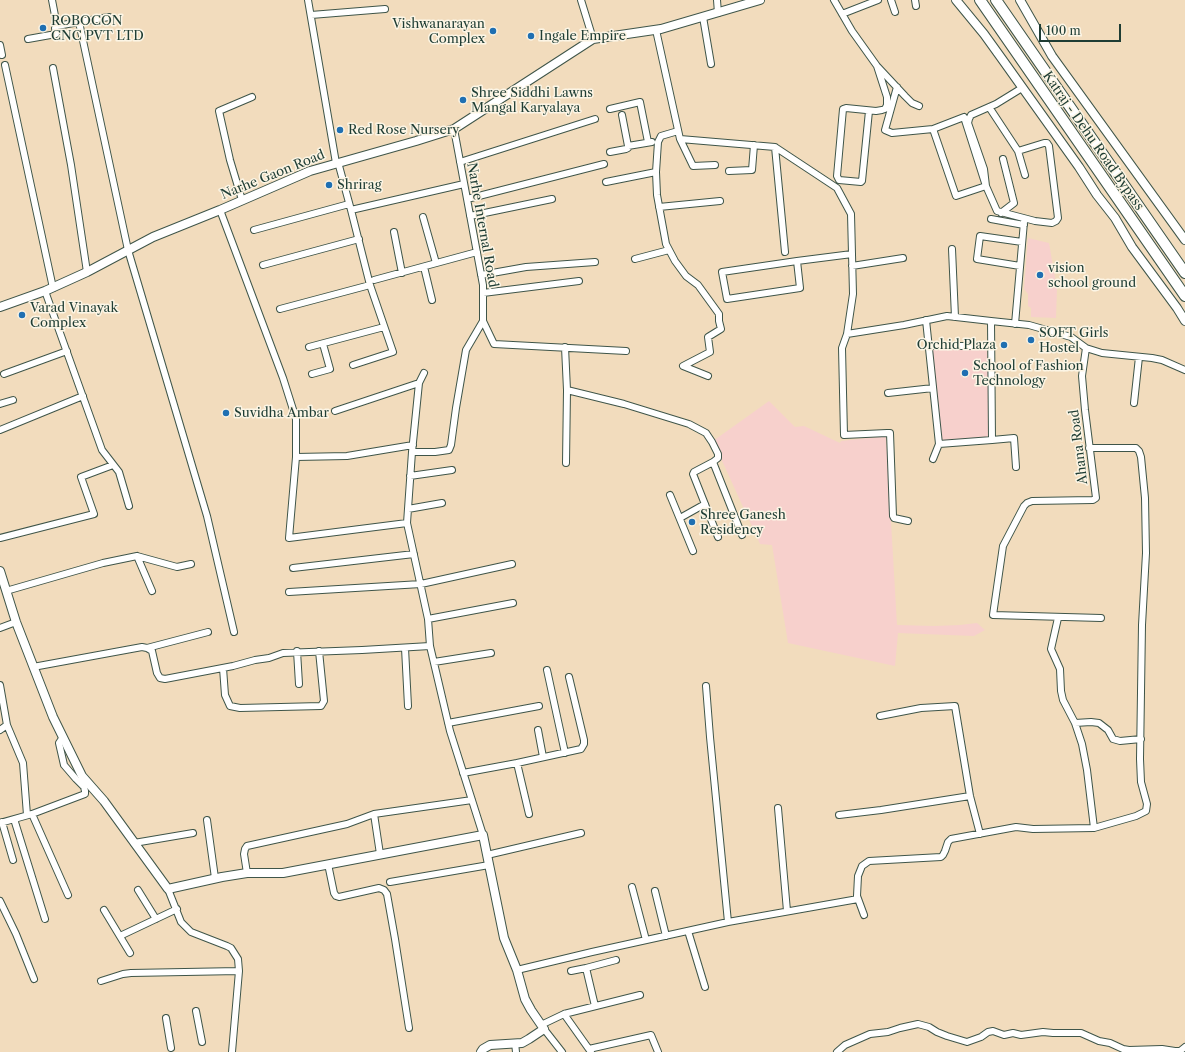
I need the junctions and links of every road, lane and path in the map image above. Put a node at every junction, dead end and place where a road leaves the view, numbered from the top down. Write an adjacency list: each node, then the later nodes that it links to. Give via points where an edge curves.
1 (52, 0): 21 (street)
2 (308, 0): 17 (street)
3 (581, 0): 24 (street)
4 (717, 0): 15 (street)
5 (760, 0): 15 (street)
6 (834, 0): 16 (street)
7 (878, 0): 16 (street)
8 (891, 0): 14 (street)
9 (956, 0): 32 (street)
10 (980, 0): 102 (highway, Katraj - Dehu Road Bypass)
11 (996, 0): 96 (highway, Katraj - Dehu Road Bypass)
12 (1020, 0): 77 (street, via 1052,56)
13 (385, 9): 17 (street)
14 (895, 12)
15 (718, 13): 19 (street)
16 (842, 14): 29 (street)
17 (311, 15): 52 (street)
18 (109, 17): 20 (street)
19 (703, 17): 22 (street); 27 (street)
20 (78, 22): 21 (street); 80 (street)
21 (57, 26): 23 (street, via 56,34)
22 (656, 30): 24 (street); 42 (street)
23 (28, 39)
24 (593, 39): 40 (street, Narhe Gaon Road)
25 (0, 45): 26 (street)
26 (2, 55)
27 (711, 64)
28 (5, 65): 100 (street)
29 (877, 66): 31 (street); 37 (street, via 887,105 885,109)
30 (53, 68): 94 (street)
31 (897, 87): 34 (street, via 912,103); 41 (street, via 885,130 892,133)
32 (1022, 88): 35 (street); 110 (street)
33 (252, 97): 64 (street, via 219,111)
34 (919, 106)
35 (989, 107): 49 (street); 61 (street, via 968,119 984,170)
36 (610, 109): 44 (street, via 640,102)
37 (869, 111): 37 (street, via 846,108 842,111 837,176 839,180 862,181)
38 (622, 115): 47 (street)
39 (595, 119): 53 (street)
40 (454, 129): 52 (street, Narhe Gaon Road); 53 (street, Narhe Internal Road)
41 (933, 129): 61 (street, via 956,196); 61 (street, via 964,117)
42 (678, 131): 43 (street); 45 (street, via 662,136)
43 (680, 139): 46 (street); 55 (street, via 694,166)
44 (648, 142): 45 (street); 47 (street)
45 (658, 142): 57 (street)
46 (754, 145): 48 (street); 56 (street, via 752,170)
47 (628, 146): 50 (street, via 626,149)
48 (775, 147): 83 (street); 84 (street, via 837,188 851,214)
49 (1018, 151): 58 (street); 70 (street, via 1044,143 1049,146 1058,218 1052,223 1035,222)
50 (610, 152)
51 (1003, 159): 70 (street, via 1014,203)
52 (337, 162): 64 (street, Narhe Gaon Road); 66 (street)
53 (460, 162): 60 (street, Narhe Internal Road)
54 (604, 164): 62 (street)
55 (715, 165)
56 (730, 171)
57 (656, 172): 59 (street); 67 (street)
58 (1025, 175)
59 (606, 182)
60 (464, 184): 62 (street, Narhe Internal Road); 69 (street)
61 (986, 186): 70 (street, via 994,206)
62 (467, 199): 71 (street, Narhe Internal Road)
63 (552, 199): 71 (street)
64 (242, 200): 68 (street, Narhe Gaon Road)
65 (720, 201): 67 (street)
66 (349, 204): 69 (street); 74 (street)
67 (659, 207): 81 (street)
68 (220, 210): 80 (street, Narhe Gaon Road); 144 (street, via 296,419)
69 (351, 210): 76 (street)
70 (1001, 212)
71 (470, 216): 82 (street, Narhe Internal Road)
72 (423, 217): 89 (street)
73 (991, 219): 78 (street, via 1024,224)
74 (254, 230)
75 (394, 232): 95 (street)
76 (359, 239): 90 (street); 99 (street)
77 (1185, 240)
78 (1022, 242): 92 (street); 92 (street, via 980,236 977,259)
79 (952, 249): 106 (street)
80 (128, 250): 94 (street, Narhe Gaon Road); 181 (street, via 207,516)
81 (669, 250): 86 (street); 128 (street, via 686,276 698,285 719,314 721,329 708,337 710,352 683,366)
82 (476, 252): 89 (street); 97 (street, Narhe Internal Road)
83 (785, 252)
84 (852, 254): 87 (street); 91 (street)
85 (903, 258): 91 (street)
86 (635, 259)
87 (797, 261): 87 (street, via 800,288 727,299 722,272)
88 (595, 262): 97 (street, via 526,267)
89 (436, 263): 93 (street)
90 (263, 265)
91 (852, 266): 113 (street, via 853,294)
92 (1020, 266): 111 (street)
93 (424, 267): 95 (street); 103 (street)
94 (87, 272): 100 (street, Narhe Gaon Road)
95 (402, 272): 99 (street)
96 (1185, 273)
97 (481, 275): 101 (street, Narhe Internal Road)
98 (579, 281): 101 (street)
99 (372, 282): 105 (street); 112 (street)
100 (49, 289): 104 (street, Narhe Gaon Road); 120 (street)
101 (483, 293): 109 (street, Narhe Internal Road)
102 (1185, 296)
103 (432, 300)
104 (0, 307)
105 (280, 309)
106 (955, 317): 107 (street); 108 (street)
107 (926, 320): 113 (street); 115 (street)
108 (991, 320): 111 (street); 116 (street)
109 (483, 321): 118 (street, via 494,344); 143 (street, via 466,350 449,450)
110 (1185, 321)
111 (1015, 324): 119 (street, via 1029,325 1070,337)
112 (384, 327): 114 (street); 123 (street, via 392,352)
113 (847, 334): 158 (street, via 842,348 844,435 887,432 890,434 893,516)
114 (323, 344): 117 (street); 127 (street, via 330,369)
115 (929, 346): 116 (street); 130 (street)
116 (991, 346): 139 (street)
117 (309, 347)
118 (565, 347): 121 (street); 131 (street)
119 (1086, 348): 122 (street, via 1102,353); 142 (street, Ahana Road, via 1082,376)
120 (67, 351): 126 (street); 133 (street)
121 (626, 351)
122 (1139, 357): 124 (street, via 1162,360); 135 (street)
123 (353, 365)
124 (1185, 370)
125 (424, 373): 129 (street)
126 (4, 374)
127 (312, 374)
128 (708, 376)
129 (419, 383): 137 (street); 141 (street)
130 (934, 388): 132 (street); 140 (street)
131 (567, 390): 146 (street, via 689,424 706,433 712,442 718,454 718,458); 147 (street)
132 (888, 393)
133 (83, 396): 138 (street); 148 (street, via 102,450)
134 (13, 400): 136 (street)
135 (1134, 403)
136 (0, 404)
137 (335, 411)
138 (0, 430)
139 (992, 440): 140 (street); 149 (street, via 1014,438)
140 (939, 444): 145 (street)
141 (413, 445): 143 (street); 144 (street, via 347,456)
142 (1089, 448): 175 (street, Ahana Road, via 1096,498 1027,503 1003,546 993,615); 206 (street, via 1136,448 1141,457 1146,553 1142,625)
143 (412, 452): 151 (street)
144 (296, 457): 159 (street, via 289,538)
145 (933, 459)
146 (713, 462): 154 (street, via 693,474); 160 (street)
147 (566, 463)
148 (113, 464): 155 (street, via 119,472); 162 (street, via 81,477 94,514)
149 (1016, 467)
150 (452, 470): 151 (street)
151 (410, 476): 156 (street)
152 (670, 495): 157 (street)
153 (442, 502): 156 (street)
154 (705, 504): 157 (street); 161 (street)
155 (129, 506)
156 (408, 509): 159 (street)
157 (680, 518): 163 (street)
158 (908, 521)
159 (407, 523): 164 (street)
160 (742, 535)
161 (718, 536)
162 (0, 538)
163 (693, 550)
164 (414, 554): 168 (street); 170 (street)
165 (137, 556): 166 (street, via 177,567); 171 (street, via 102,563); 172 (street)
166 (191, 564)
167 (512, 564): 170 (street)
168 (293, 568)
169 (0, 571): 171 (street)
170 (420, 584): 173 (street); 177 (street)
171 (6, 591): 178 (street)
172 (152, 591)
173 (288, 592)
174 (513, 603): 177 (street)
175 (1058, 618): 176 (street); 201 (street, via 1051,649 1060,669 1063,700)
176 (1101, 618)
177 (428, 619): 182 (street)
178 (16, 622): 179 (street); 189 (street)
179 (0, 628)
180 (208, 632): 183 (street)
181 (234, 632)
182 (430, 646): 184 (street); 188 (street)
183 (147, 648): 189 (street); 190 (street, via 152,652 157,673 162,679)
184 (405, 648): 186 (street); 197 (street)
185 (297, 651): 186 (street); 190 (street); 193 (street)
186 (319, 651): 190 (street, via 324,701 321,706 230,706 225,695)
187 (491, 653): 188 (street)
188 (434, 662): 200 (street)
189 (33, 667): 205 (street)
190 (223, 668)
191 (547, 670): 207 (street)
192 (569, 676): 207 (street, via 584,744 581,749)
193 (299, 684)
194 (0, 685): 196 (street)
195 (706, 686): 248 (street)
196 (1, 697): 202 (street)
197 (408, 706)
198 (539, 706): 200 (street)
199 (880, 716): 211 (street, via 920,708 955,706)
200 (448, 723): 210 (street)
201 (1075, 723): 206 (street, via 1099,723 1108,730 1113,739 1120,741); 221 (street, via 1087,770)
202 (8, 725): 203 (street); 216 (street, via 23,763)
203 (0, 730)
204 (538, 730): 208 (street)
205 (63, 737): 216 (street, via 59,743 64,765 84,787 85,794); 226 (street, via 82,776 104,801)
206 (1141, 739): 221 (street, via 1141,782 1147,804 1146,811)
207 (565, 753): 208 (street)
208 (543, 757): 209 (street)
209 (517, 763): 210 (street); 215 (street)
210 (463, 773): 212 (street)
211 (970, 796): 217 (street); 224 (street)
212 (472, 800): 214 (street); 225 (street)
213 (778, 808): 244 (street)
214 (374, 814): 227 (street); 232 (street, via 347,824 247,846 244,854)
215 (529, 814)
216 (29, 815): 218 (street); 239 (street)
217 (839, 815)
218 (14, 819): 220 (street); 246 (street)
219 (207, 820): 233 (street)
220 (1, 822): 229 (street)
221 (1094, 828): 224 (street, via 1016,828)
222 (193, 833): 226 (street)
223 (581, 833): 228 (street)
224 (980, 834): 240 (street, via 951,839 941,857 866,862 858,876)
225 (483, 835): 227 (street); 228 (street)
226 (134, 843): 236 (street)
227 (380, 854): 230 (street)
228 (487, 855): 231 (street)
229 (13, 860)
230 (328, 864): 232 (street, via 284,873); 268 (street, via 336,896 379,888 387,894)
231 (489, 865): 234 (street); 256 (street, via 501,926)
232 (248, 873): 233 (street)
233 (215, 878): 236 (street)
234 (390, 882)
235 (632, 887): 252 (street)
236 (168, 889): 242 (street)
237 (138, 890): 247 (street)
238 (655, 891): 251 (street)
239 (68, 895)
240 (858, 899): 244 (street); 245 (street)
241 (0, 901): 259 (street)
242 (176, 909): 247 (street); 257 (street, via 182,922 191,932 231,948 238,959)
243 (104, 910): 250 (street)
244 (787, 911): 248 (street)
245 (864, 915)
246 (45, 919)
247 (156, 919): 250 (street)
248 (728, 922): 249 (street)
249 (688, 931): 251 (street); 261 (street)
250 (120, 936): 253 (street)
251 (666, 936): 252 (street)
252 (646, 940): 256 (street)
253 (130, 953)
254 (616, 960): 255 (street)
255 (586, 968): 258 (street); 263 (street)
256 (517, 970): 267 (street, via 531,1010)
257 (239, 971): 260 (street, via 131,973); 274 (street)
258 (571, 971)
259 (34, 979)
260 (101, 981)
261 (705, 987)
262 (640, 995): 263 (street)
263 (595, 1006): 265 (street)
264 (196, 1012): 269 (street)
265 (564, 1014): 267 (street); 273 (street)
266 (166, 1018): 272 (street)
267 (543, 1027): 270 (street, via 530,1040); 277 (street)
268 (408, 1028)
269 (202, 1042)
270 (515, 1043): 275 (street, via 490,1045); 276 (street)
271 (1185, 1047): 279 (street, via 1180,1051 1129,1050 1081,1033 1064,1032 1013,1032 1004,1035 993,1031 967,1042 918,1024 870,1034 845,1045)
272 (171, 1048)
273 (590, 1050): 278 (street, via 651,1035)
274 (232, 1052)
275 (481, 1052)
276 (516, 1052)
277 (562, 1052)
278 (658, 1052)
279 (837, 1052)

